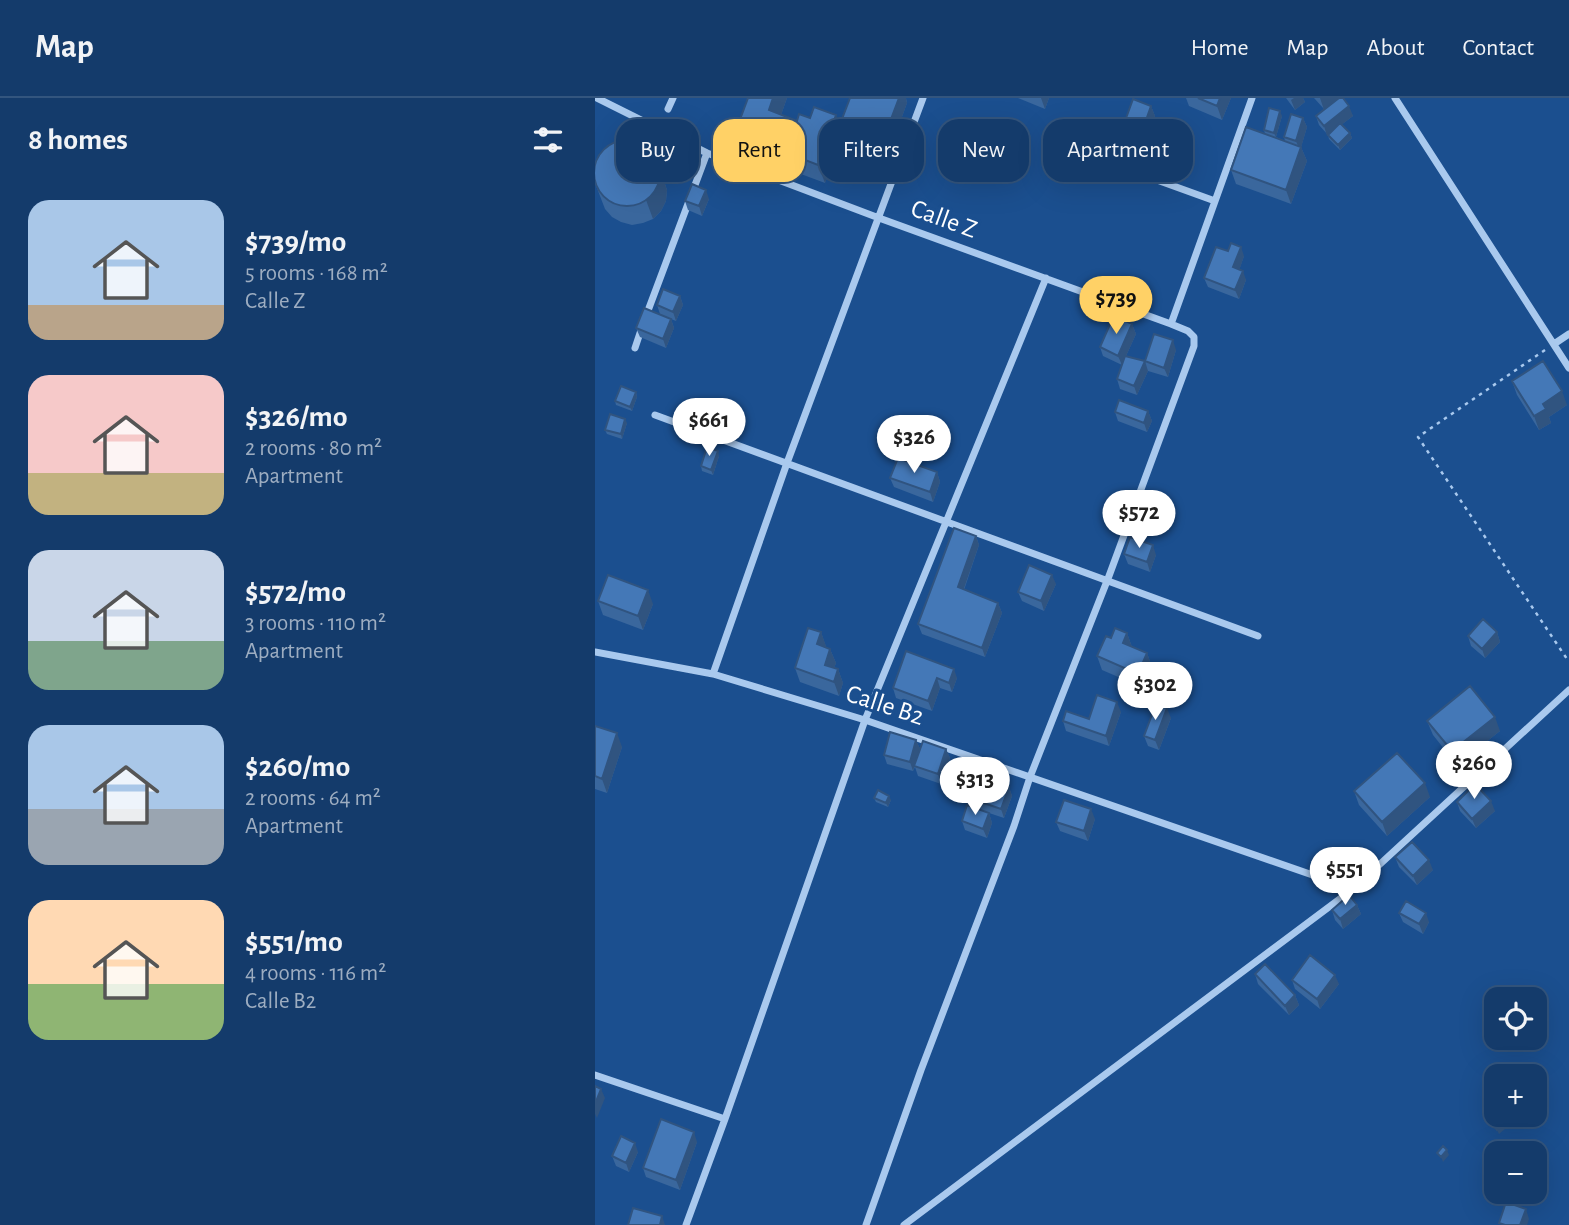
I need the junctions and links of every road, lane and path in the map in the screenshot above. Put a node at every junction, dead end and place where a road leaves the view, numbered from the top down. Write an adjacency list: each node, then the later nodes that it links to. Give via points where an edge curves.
1 (597, 98): 7 (street, Calle Z)
2 (673, 98): 6 (street)
3 (923, 98): 10 (street)
4 (1252, 98): 9 (street)
5 (1395, 98): 14 (street)
6 (668, 109)
7 (707, 153): 10 (street, Calle Z); 15 (street)
8 (1162, 182): 9 (street)
9 (1215, 201): 12 (street)
10 (879, 218): 11 (street, Calle Z); 18 (street)
11 (1046, 278): 12 (street, Calle Z); 19 (street)
12 (1171, 324): 20 (street, Calle Z, via 1188,331 1194,346)
13 (1569, 334): 14 (street)
14 (1554, 344): 16 (street); 23 (path, via 1418,437)
15 (635, 348)
16 (1569, 368)
17 (655, 415): 18 (street)
18 (787, 463): 19 (street); 24 (street)
19 (946, 521): 20 (street); 26 (street)
20 (1108, 580): 21 (street); 27 (street)
21 (1258, 636)
22 (595, 652): 24 (street, Calle B2)
23 (1569, 662)
24 (713, 674): 26 (street, Calle B2)
25 (1569, 690): 28 (street)
26 (865, 720): 27 (street, Calle B2); 30 (street)
27 (1030, 777): 28 (street, Calle B2); 32 (street)
28 (1353, 889): 33 (street)
29 (595, 1075): 30 (street)
30 (725, 1119): 31 (street)
31 (686, 1225)
32 (866, 1225)
33 (904, 1225)

